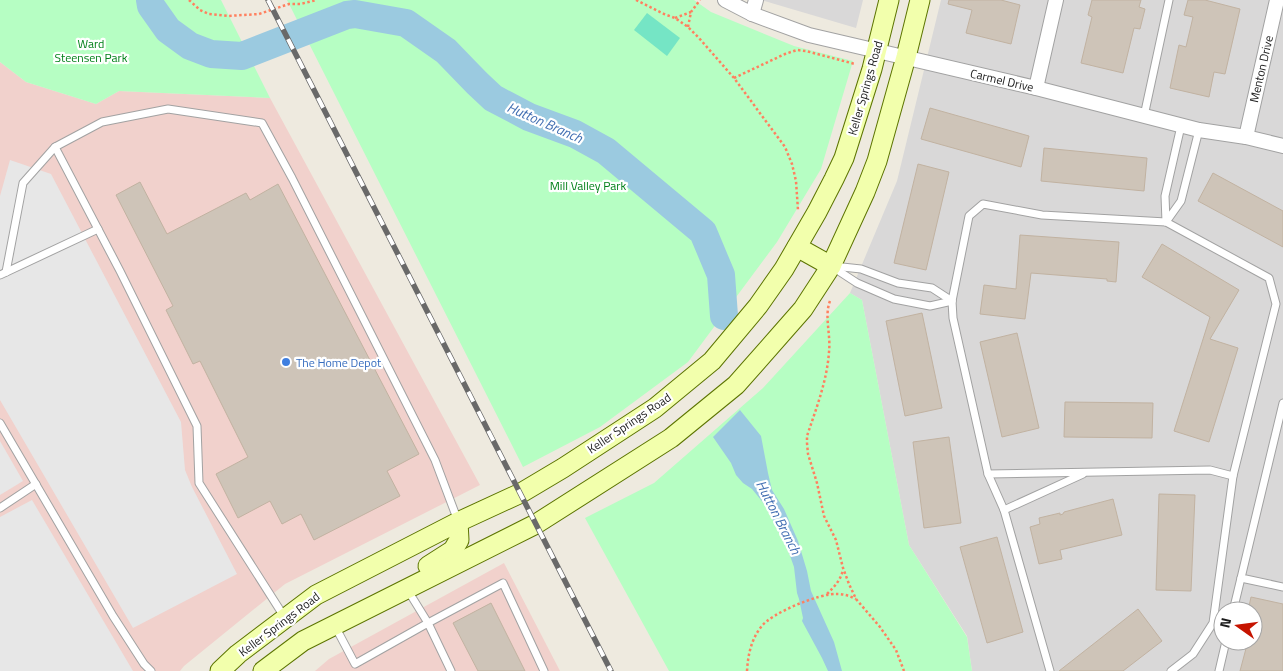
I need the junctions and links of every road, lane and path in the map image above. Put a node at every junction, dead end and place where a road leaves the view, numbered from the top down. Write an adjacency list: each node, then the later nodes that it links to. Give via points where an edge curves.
1 (189, 0): 2 (path, via 200,10 228,16 259,14 289,4)
2 (316, 0)
3 (636, 0): 13 (path)
4 (700, 0): 12 (path)
5 (725, 0): 11 (street, Carmel Drive)
6 (889, 0): 15 (main road, Keller Springs Road)
7 (920, 0): 16 (main road)
8 (1056, 0): 19 (street)
9 (1169, 0): 20 (lane)
10 (1276, 0): 23 (street, Menton Drive)
11 (754, 7): 15 (street, Carmel Drive, via 809,35)
12 (692, 12): 13 (path); 14 (path)
13 (674, 18): 14 (path)
14 (688, 27): 18 (path)
15 (877, 51): 16 (street, Carmel Drive); 29 (main road, Keller Springs Road, via 844,158)
16 (906, 58): 19 (street, Carmel Drive); 30 (main road, via 877,161)
17 (855, 64): 18 (path, via 797,50)
18 (734, 78): 26 (path, via 785,147 796,181)
19 (1036, 88): 20 (street, Carmel Drive)
20 (1144, 116): 21 (street, Carmel Drive)
21 (1180, 126): 22 (street, Carmel Drive); 27 (lane, via 1165,196)
22 (1199, 130): 23 (street, Carmel Drive); 27 (lane, via 1181,201)
23 (1246, 137): 24 (street, Carmel Drive)
24 (1283, 146)
25 (55, 147): 28 (lane); 31 (lane, via 23,183); 42 (lane, via 102,122 168,109 262,123 435,460)
26 (797, 217)
27 (1166, 222): 33 (lane, via 1042,215 983,204 969,216); 38 (lane, via 1270,278 1276,304)
28 (98, 229): 31 (lane); 50 (lane, via 197,426 199,483)
29 (797, 247): 30 (main road); 42 (main road, Keller Springs Road, via 758,306 712,361 655,408 520,493)
30 (831, 266): 33 (lane, via 862,269 898,283 932,288); 33 (lane, via 857,283 894,299 930,306); 46 (main road, via 803,309 736,384 671,438 536,524)
31 (3, 273)
32 (831, 298): 43 (path, via 827,311 830,343 826,372 806,443 824,516 836,540)
33 (952, 300): 37 (lane, via 953,318)
34 (1283, 403): 44 (lane)
35 (0, 422): 39 (lane)
36 (1086, 472): 37 (lane); 38 (lane, via 1210,470); 41 (lane)
37 (988, 474): 41 (lane)
38 (1232, 476): 62 (lane, via 1213,622 1193,654)
39 (36, 484): 40 (lane); 54 (lane, via 113,616)
40 (0, 508)
41 (1004, 510): 61 (lane)
42 (458, 522): 46 (main road, via 459,540 453,550 424,568); 50 (main road, Keller Springs Road, via 316,595)
43 (843, 568): 47 (path, via 835,587); 48 (path)
44 (1241, 578): 45 (lane); 49 (lane)
45 (1283, 587)
46 (407, 588): 51 (lane); 52 (main road)
47 (826, 594): 48 (path); 59 (path, via 778,614 761,626 750,649)
48 (856, 599): 60 (path, via 896,650)
49 (1235, 601)
50 (285, 618): 55 (main road, Keller Springs Road)
51 (428, 622): 52 (lane, via 354,664); 57 (lane); 58 (lane, via 503,583)
52 (335, 626): 56 (main road, via 303,641)
53 (1224, 651): 63 (lane)
54 (150, 671)
55 (220, 671)
56 (263, 671)
57 (452, 671)
58 (544, 671)
59 (747, 671)
60 (904, 671)
61 (1050, 671)
62 (1171, 671)
63 (1219, 671)

